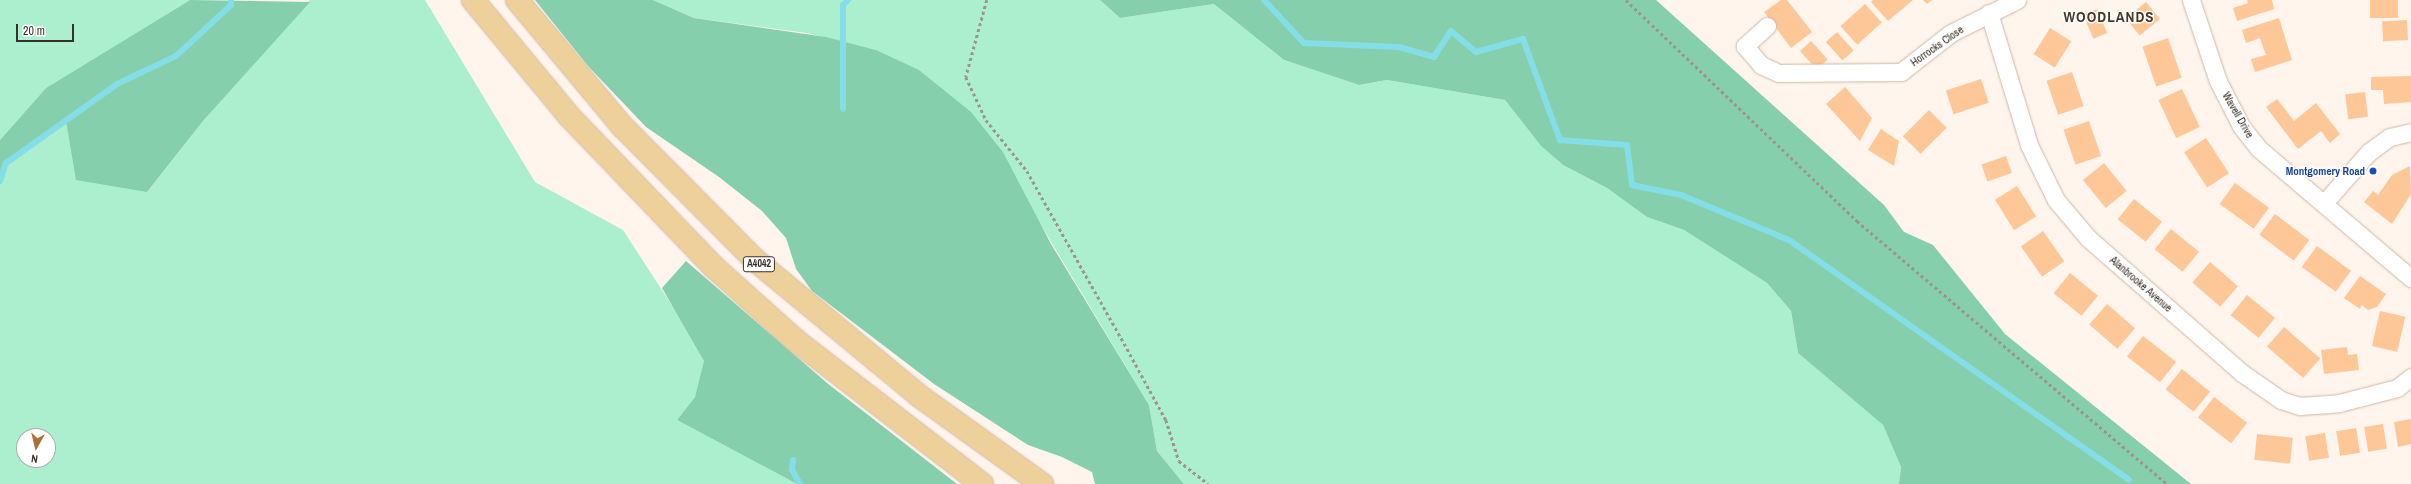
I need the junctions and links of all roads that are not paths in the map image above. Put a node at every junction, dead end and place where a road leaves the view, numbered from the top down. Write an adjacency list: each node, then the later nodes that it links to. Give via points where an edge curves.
1 (473, 0): 11 (highway, A4042, via 568,115 714,267 795,340)
2 (517, 0): 12 (highway, A4042, via 622,126 755,260 918,395)
3 (2016, 0): 5 (street, Horrocks Close)
4 (2191, 0): 8 (street, Wavell Drive, via 2218,81 2242,126 2258,148)
5 (1989, 13): 6 (street, Horrocks Close, via 1950,33 1901,72 1778,73 1761,65 1745,46); 10 (street, Alanbrooke Avenue, via 2030,145 2056,200 2088,238 2242,373 2281,400 2300,406 2339,403 2397,388)
6 (1767, 26)
7 (2411, 132): 8 (street, via 2390,137 2369,152)
8 (2324, 203): 9 (street)
9 (2411, 278)
10 (2411, 377)
11 (982, 484)
12 (1042, 484)

